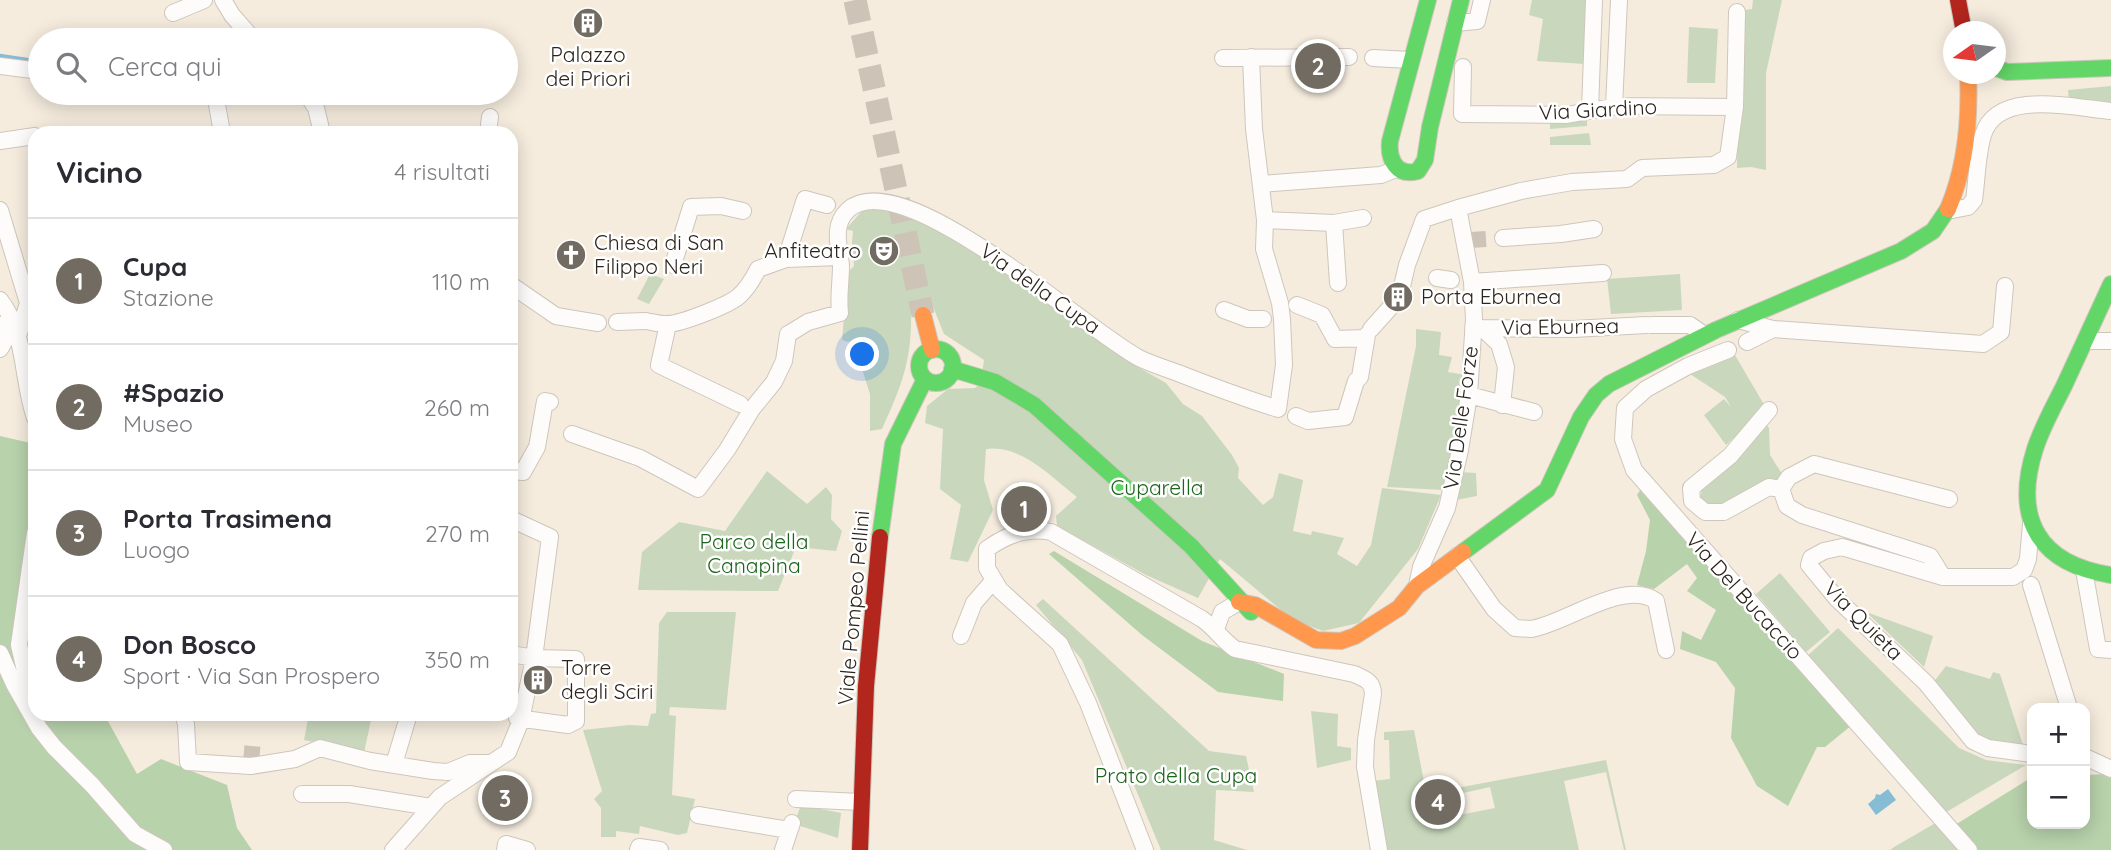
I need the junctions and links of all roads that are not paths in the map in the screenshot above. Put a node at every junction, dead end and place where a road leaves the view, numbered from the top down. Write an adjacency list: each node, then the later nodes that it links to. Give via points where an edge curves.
1 (204, 0): 10 (street)
2 (223, 0): 13 (street)
3 (1428, 0): 18 (street)
4 (1461, 0): 12 (street)
5 (1482, 0): 12 (street, via 1475,28)
6 (1594, 0): 31 (street)
7 (1619, 0): 29 (street)
8 (1958, 0): 11 (street)
9 (1737, 6): 30 (street)
10 (173, 13)
11 (1962, 21)
12 (1455, 23): 37 (street, via 1425,160 1414,173)
13 (243, 28)
14 (1251, 57): 15 (street); 16 (street); 38 (street)
15 (1349, 57)
16 (1223, 58)
17 (1373, 58): 18 (street)
18 (1410, 60): 37 (street, via 1389,148)
19 (0, 66): 22 (street)
20 (1463, 66): 31 (street, Via Giardino, via 1462,114 1567,115)
21 (2111, 68): 23 (street)
22 (28, 70)
23 (2006, 70)
24 (1968, 84): 26 (street)
25 (1987, 84): 26 (street)
26 (1969, 103): 43 (street, via 1957,182)
27 (216, 105): 33 (street)
28 (314, 105): 34 (street)
29 (1614, 106): 30 (street, Via Giardino); 31 (street, Via Giardino)
30 (1735, 107): 40 (street, via 1728,158 1714,165 1642,169 1627,179 1572,182)
31 (1590, 110)
32 (2111, 111): 43 (street, via 2027,103 1994,117 1983,134 1974,200 1968,207)
33 (220, 126)
34 (320, 126)
35 (28, 137): 36 (street)
36 (0, 141)
37 (1396, 169): 38 (street, via 1381,175)
38 (1261, 184): 45 (street)
39 (838, 208): 49 (street); 50 (street, via 805,199); 60 (street, Via della Cupa, via 887,201 953,228 1139,358 1278,409)
40 (1458, 208): 48 (street, Via Delle Forze); 72 (street, via 1424,219 1399,297)
41 (0, 210): 51 (street)
42 (743, 211): 52 (street, via 691,207)
43 (1947, 211): 64 (street, via 1937,227 1900,251)
44 (1363, 218): 46 (street)
45 (1265, 220): 46 (street); 60 (street, via 1264,249)
46 (1334, 223): 55 (street)
47 (1594, 229): 48 (street)
48 (1484, 239): 54 (street, Via Delle Forze)
49 (839, 257): 50 (street); 86 (street, via 840,313 789,333 774,382)
50 (786, 259): 67 (street, via 758,269 737,298)
51 (27, 265): 71 (street, via 28,303)
52 (673, 265)
53 (1603, 273): 54 (street)
54 (1460, 280): 69 (street, Via Delle Forze)
55 (1338, 283)
56 (2111, 284): 74 (street)
57 (2005, 286): 70 (street, via 2001,332 1983,344)
58 (518, 290): 65 (street, via 556,316)
59 (0, 300): 71 (street)
60 (1288, 309): 72 (street, via 1322,315 1335,340)
61 (1224, 310): 63 (street)
62 (923, 315): 78 (street)
63 (1262, 319)
64 (1738, 320): 70 (street); 73 (street)
65 (596, 322)
66 (617, 322): 67 (street)
67 (668, 324): 86 (street, via 659,365)
68 (0, 325): 77 (street, via 4,342)
69 (1478, 328): 73 (street, Via Eburnea, via 1690,325); 82 (street, Via Delle Forze); 85 (street, via 1499,344 1506,367)
70 (1773, 329): 76 (street)
71 (19, 333): 83 (street)
72 (1368, 334): 89 (street, via 1360,376 1345,417 1308,421)
73 (1703, 334): 96 (street, via 1598,393 1547,490)
74 (2085, 341): 75 (street); 95 (street, via 2036,446 2026,500)
75 (2111, 341)
76 (1747, 342)
77 (0, 349)
78 (932, 350): 80 (street, via 947,354); 81 (street, via 920,360 919,370)
79 (1723, 352): 139 (street, Via Del Bucaccio, via 1646,388 1625,408 1623,439 1634,470)
80 (952, 369): 81 (street, via 939,382); 104 (street, via 1010,388 1034,405 1191,546)
81 (925, 379): 126 (street, Viale Pompeo Pellini, via 893,444 866,686)
82 (1469, 395): 85 (street); 103 (street, Via Delle Forze, via 1447,508)
83 (28, 399)
84 (550, 402): 91 (street, via 545,401 537,447 523,472)
85 (1502, 405): 88 (street)
86 (747, 407): 90 (street, via 727,450 698,489 640,458)
87 (1769, 410): 92 (street, via 1730,456 1691,488 1692,501 1705,512 1724,512 1769,488)
88 (1534, 412)
89 (1296, 416)
90 (572, 434)
91 (518, 472)
92 (1780, 489): 93 (street, via 1789,477 1814,464); 99 (street, via 1787,506 1802,515 1930,556)
93 (1949, 499)
94 (518, 522): 111 (street, via 550,537)
95 (2031, 524): 97 (street, via 2051,552); 99 (street, Via Quieta, via 2024,570 2014,576)
96 (1457, 556): 103 (street); 107 (street, via 1494,609 1515,628 1532,629 1612,599 1648,595 1656,601)
97 (2084, 570): 98 (street); 108 (street, via 2098,649)
98 (2111, 575)
99 (1943, 577): 119 (street, Via Quieta, via 1842,547 1811,558 1809,565 1837,599 1926,683 1973,741)
100 (994, 580): 105 (street, via 987,568 987,549 999,540 1038,529 1068,540); 106 (street, via 974,603); 137 (street, via 1060,644)
101 (28, 582): 112 (street, via 19,645)
102 (2031, 585): 113 (street)
103 (1417, 586): 104 (street, via 1377,635 1329,653 1297,645)
104 (1239, 601): 105 (street, via 1222,612)
105 (1216, 629): 138 (street, via 1235,649 1369,681 1373,694 1365,767)
106 (961, 636)
107 (1666, 650)
108 (2111, 650)
109 (0, 653): 114 (street)
110 (518, 655): 111 (street)
111 (534, 658): 115 (street); 115 (street, via 576,659 576,721 568,725)
112 (28, 684)
113 (2067, 703)
114 (28, 706)
115 (519, 719): 121 (street, via 508,752)
116 (38, 721): 130 (street, via 54,747 135,834)
117 (185, 721): 122 (street, via 188,762 251,764 295,759 320,748)
118 (407, 721): 122 (street)
119 (2027, 753)
120 (2090, 758): 123 (street)
121 (490, 763): 122 (street, via 470,763 448,772); 127 (street)
122 (394, 764)
123 (2111, 769)
124 (302, 794): 127 (street, via 349,794)
125 (796, 799): 126 (street)
126 (862, 802): 136 (street, Viale Pompeo Pellini)
127 (431, 807): 131 (street)
128 (698, 815): 135 (street, via 791,826)
129 (506, 847): 132 (street)
130 (164, 850)
131 (393, 850)
132 (527, 850)
133 (638, 850): 134 (street)
134 (660, 850)
135 (783, 850)
136 (860, 850)
137 (1145, 850)
138 (1379, 850)
139 (1969, 850)

